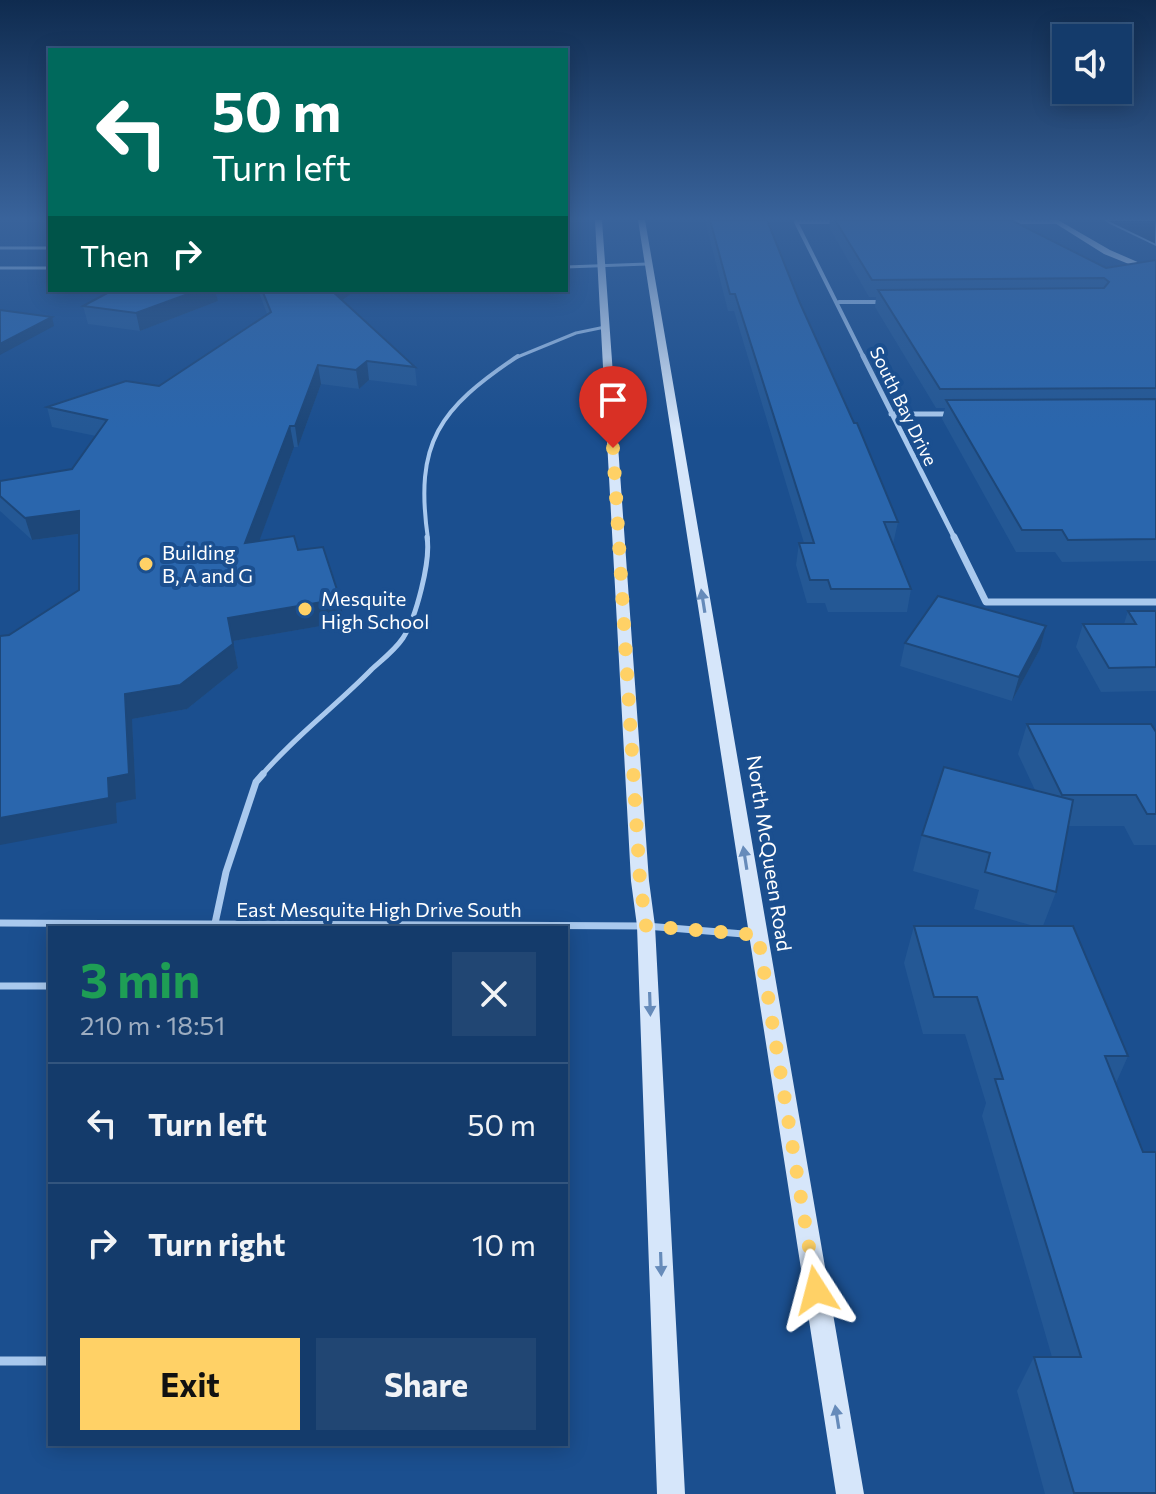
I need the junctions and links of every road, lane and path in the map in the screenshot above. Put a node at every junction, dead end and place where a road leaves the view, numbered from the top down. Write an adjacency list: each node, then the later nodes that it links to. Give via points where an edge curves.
1 (603, 290): 6 (main road)
2 (651, 290): 13 (main road, North McQueen Road, one-way to 2)
3 (832, 290): 4 (street, South Bay Drive)
4 (839, 302): 5 (street); 7 (street, South Bay Drive)
5 (898, 302)
6 (605, 327): 11 (lane, via 523,353 455,405 429,445 423,505 429,549 423,584 403,638 346,696 289,743 256,782); 12 (main road)
7 (891, 414): 8 (street); 9 (street, South Bay Drive, via 986,602)
8 (969, 414)
9 (1156, 602)
10 (0, 923): 11 (lane, East Mesquite High Drive South)
11 (214, 926): 12 (lane, East Mesquite High Drive South)
12 (646, 926): 13 (lane, East Mesquite High Drive South); 18 (main road, one-way to 18)
13 (758, 935): 19 (main road, North McQueen Road, one-way to 13)
14 (0, 986): 15 (lane)
15 (48, 986)
16 (0, 1361): 17 (lane)
17 (48, 1361)
18 (671, 1494)
19 (850, 1494)

